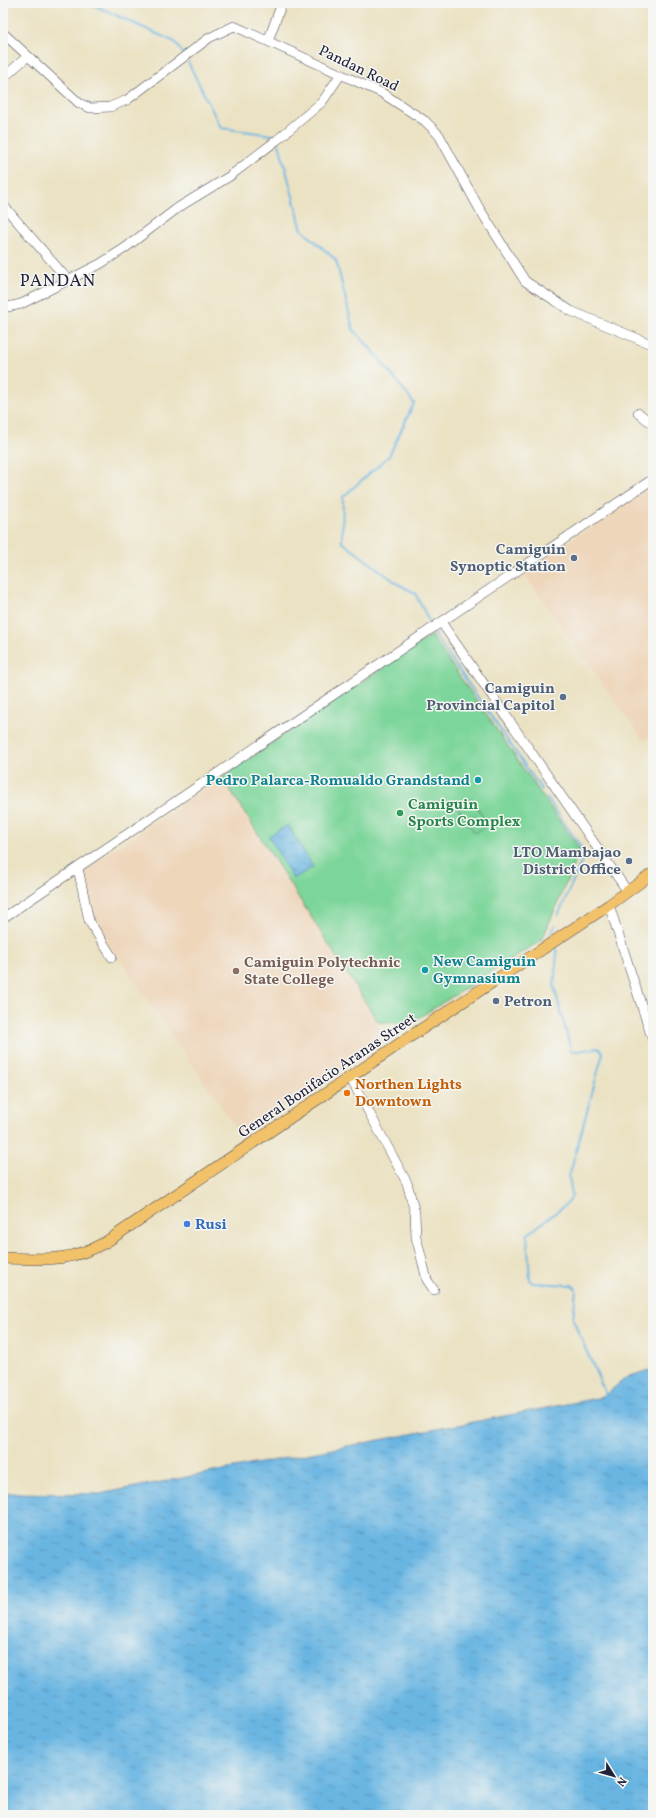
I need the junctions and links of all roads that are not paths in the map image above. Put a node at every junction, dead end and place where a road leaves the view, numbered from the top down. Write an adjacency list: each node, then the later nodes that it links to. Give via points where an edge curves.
1 (282, 3): 3 (street)
2 (3, 33): 4 (street, Pandan Road)
3 (268, 41): 4 (street, Pandan Road, via 234,26 221,31 127,100 110,107 90,108 79,103); 5 (street, Pandan Road)
4 (28, 56): 6 (street)
5 (340, 74): 8 (street, via 322,102 245,165 179,207 125,248); 10 (street, Pandan Road, via 403,106 425,121 439,135 479,208 524,281 571,310)
6 (3, 78)
7 (3, 205): 8 (street)
8 (68, 280): 9 (street, via 21,304)
9 (3, 308)
10 (653, 345)
11 (638, 413): 12 (street)
12 (653, 424)
13 (653, 479): 14 (street)
14 (441, 622): 15 (street); 17 (street)
15 (78, 868): 19 (street); 20 (street, via 89,921)
16 (653, 873): 17 (main road, General Bonifacio Aranas Street)
17 (628, 892): 18 (main road, General Bonifacio Aranas Street)
18 (609, 905): 21 (street); 22 (main road, General Bonifacio Aranas Street)
19 (3, 918)
20 (112, 957)
21 (653, 1041)
22 (350, 1077): 23 (main road, General Bonifacio Aranas Street, via 94,1249 68,1258); 24 (street, via 407,1183 415,1213 416,1237 427,1280)
23 (3, 1258)
24 (434, 1290)

